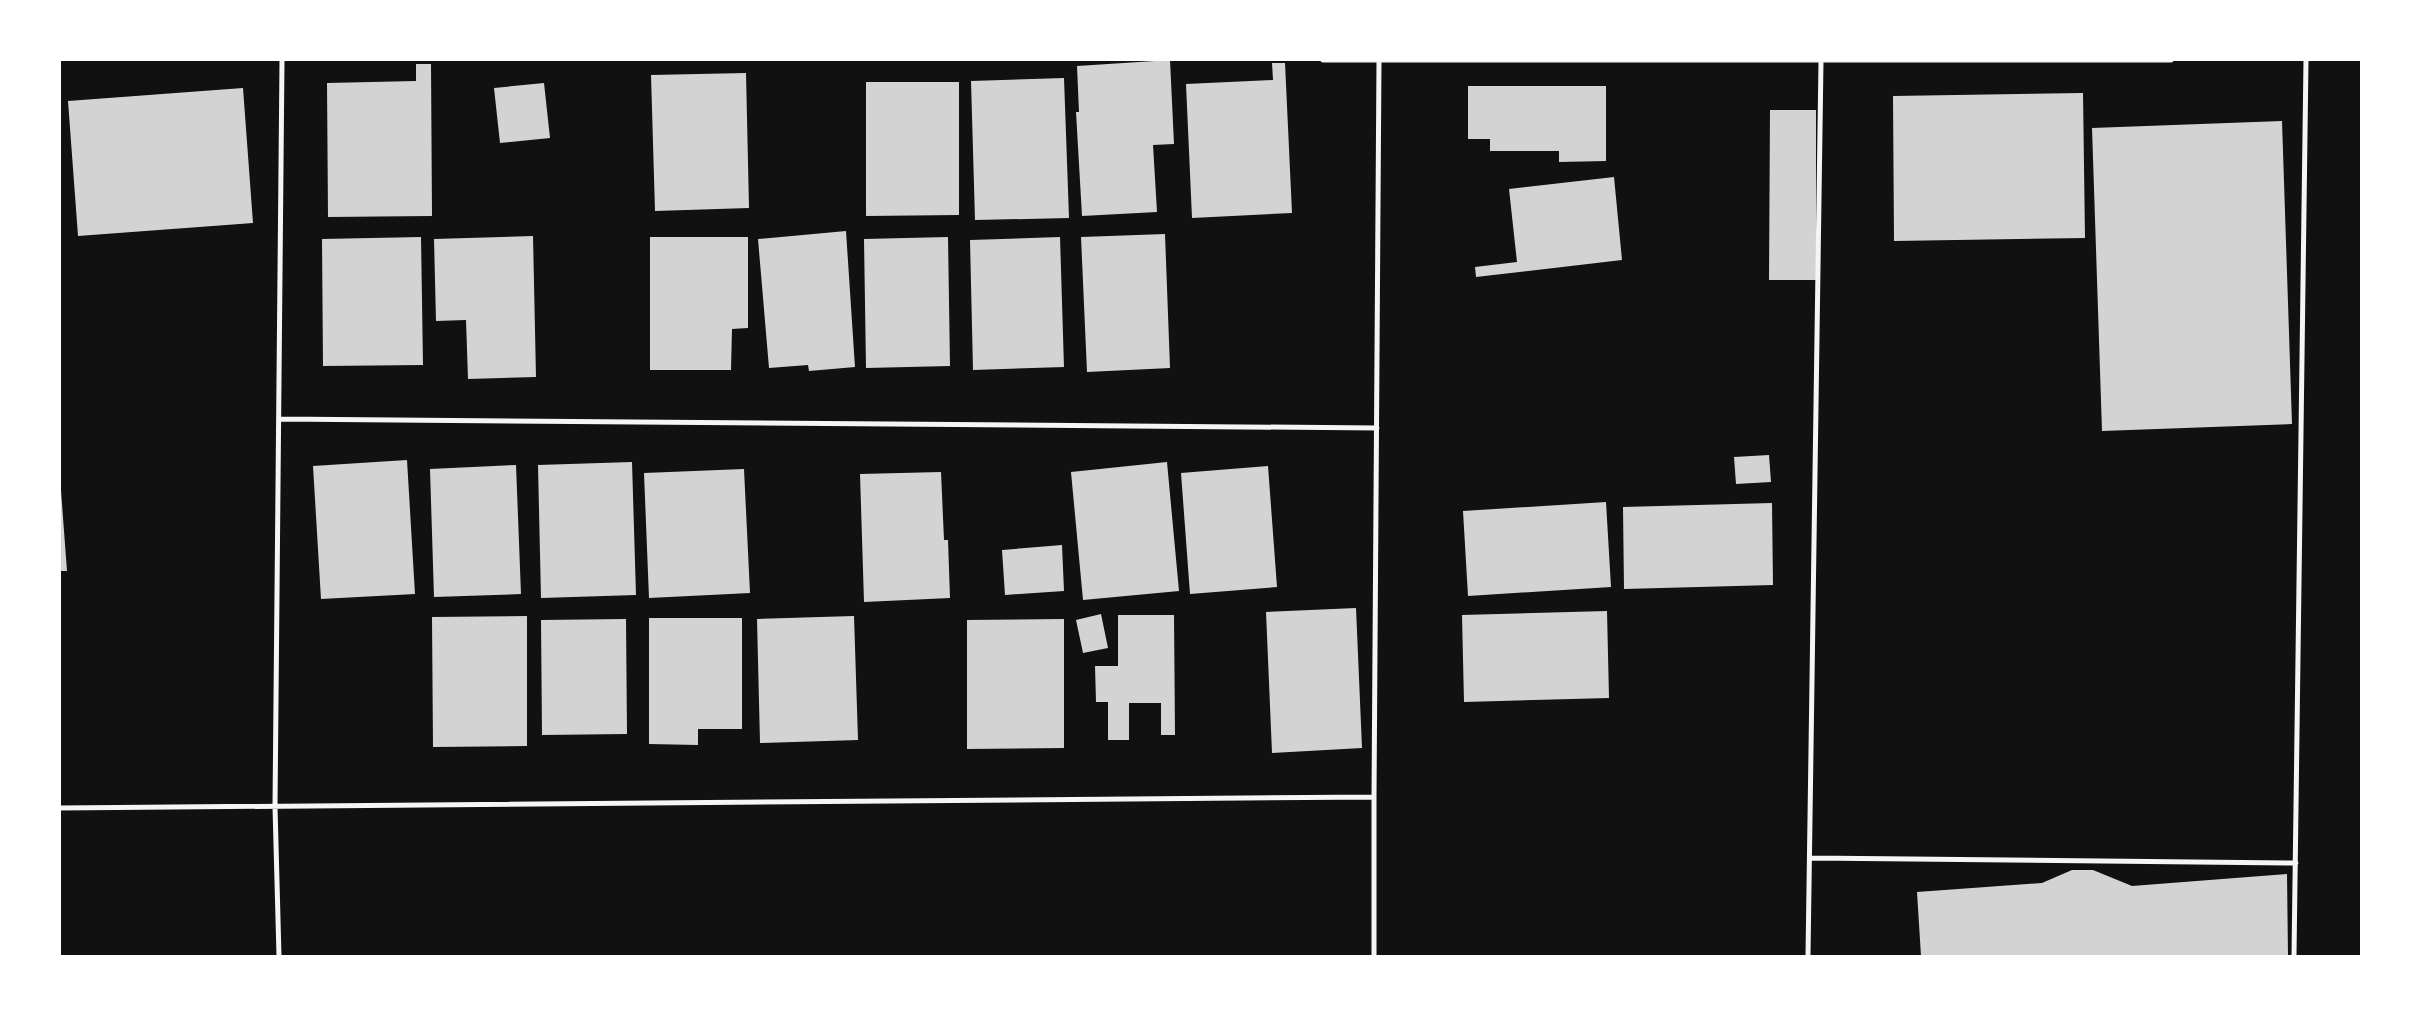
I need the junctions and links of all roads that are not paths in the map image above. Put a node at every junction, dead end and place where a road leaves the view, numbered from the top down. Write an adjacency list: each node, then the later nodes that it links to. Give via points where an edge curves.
1 (282, 60): 7 (street)
2 (1323, 60): 3 (street)
3 (1379, 60): 4 (street); 8 (street)
4 (1821, 60): 5 (street); 12 (street)
5 (2170, 60)
6 (2306, 60): 13 (street)
7 (279, 418): 8 (street); 10 (street)
8 (1377, 428): 9 (street)
9 (1374, 797): 10 (street); 15 (street)
10 (275, 807): 11 (street); 14 (street)
11 (60, 808)
12 (1811, 858): 13 (street); 16 (street)
13 (2296, 863): 17 (street)
14 (279, 956)
15 (1374, 956)
16 (1808, 956)
17 (2294, 956)

